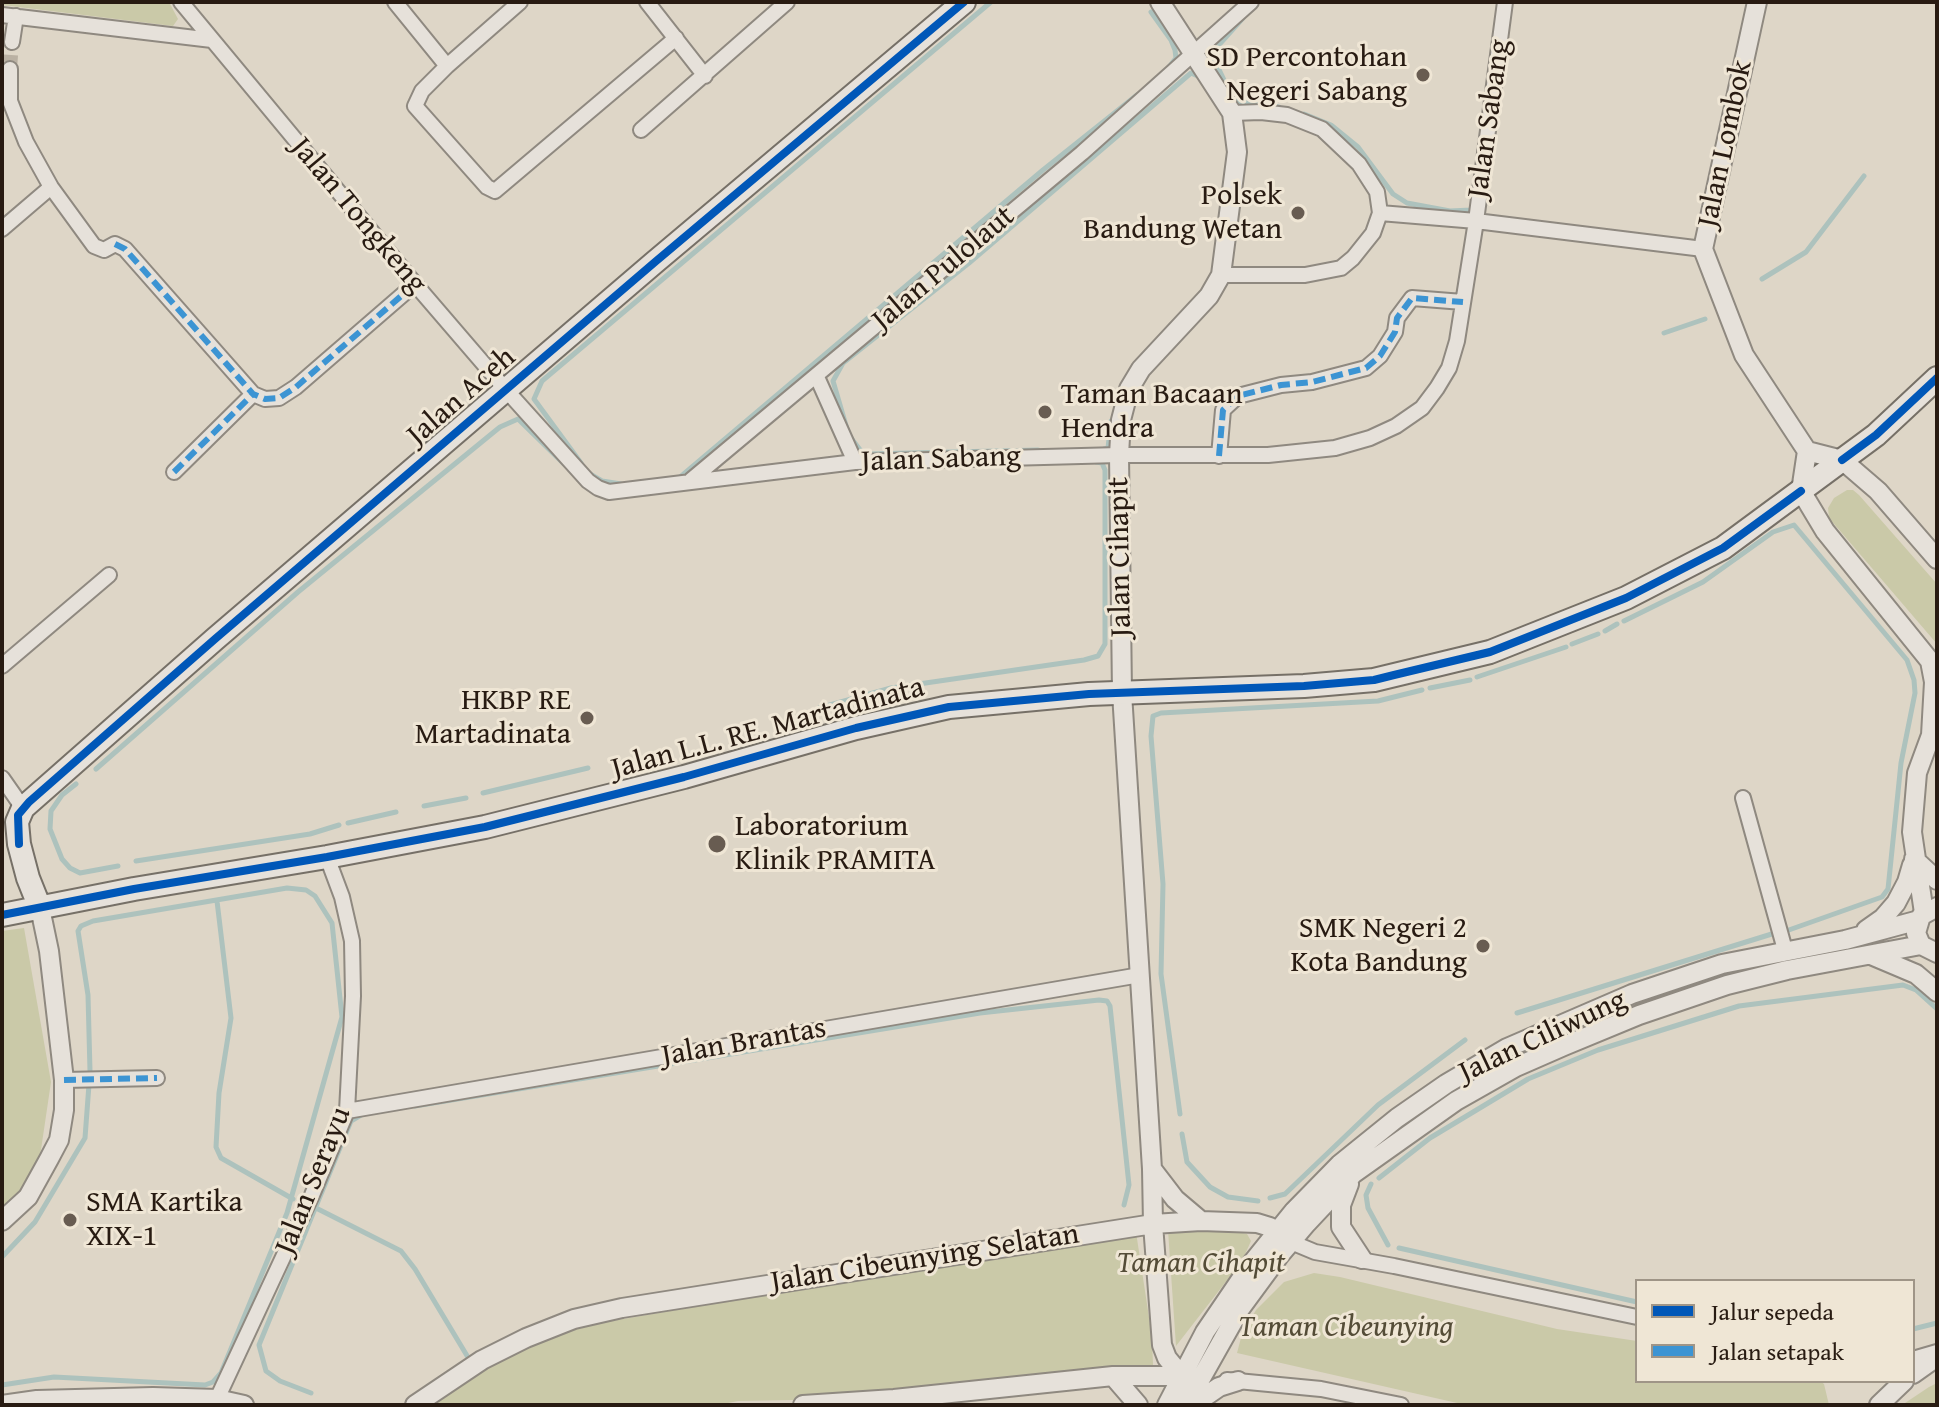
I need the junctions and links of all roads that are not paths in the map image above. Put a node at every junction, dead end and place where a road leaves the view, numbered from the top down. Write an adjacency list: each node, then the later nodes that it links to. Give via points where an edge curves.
1 (181, 2): 13 (street, Jalan Tongkeng)
2 (395, 2): 16 (street)
3 (520, 2): 16 (street)
4 (647, 2): 12 (street)
5 (787, 2): 18 (street)
6 (964, 2): 32 (main road, Jalan Aceh)
7 (1160, 2): 15 (street, Jalan Cihapit)
8 (1251, 2): 15 (street, Jalan Pulolaut)
9 (1505, 2): 24 (street, Jalan Sabang)
10 (1757, 2): 26 (street, Jalan Lombok)
11 (9, 15): 13 (street); 14 (street)
12 (676, 38): 16 (street, via 495,191 415,106); 18 (street)
13 (212, 40): 28 (street, Jalan Tongkeng)
14 (12, 42)
15 (1195, 54): 20 (street, Jalan Cihapit); 30 (street, Jalan Pulolaut)
16 (447, 66)
17 (10, 69): 19 (street)
18 (705, 76): 21 (street)
19 (6, 105): 22 (street)
20 (1232, 113): 23 (street, via 1287,115 1322,129 1359,164 1377,192); 27 (street, Jalan Cihapit, via 1237,152)
21 (641, 130)
22 (51, 187): 25 (street); 33 (street, via 94,246 104,250 115,244 125,249)
23 (1380, 213): 24 (street); 27 (street, via 1373,233 1341,268 1305,275)
24 (1476, 221): 26 (street); 29 (street, Jalan Sabang)
25 (2, 229)
26 (1703, 249): 34 (street, Jalan Lombok, via 1744,355)
27 (1221, 275): 35 (street, Jalan Cihapit, via 1129,389)
28 (415, 284): 32 (street, Jalan Tongkeng); 33 (street, via 296,387 279,398)
29 (1463, 302): 36 (street, Jalan Sabang, via 1449,368 1422,408 1396,426 1335,448); 36 (street, via 1412,298 1397,318 1388,344 1366,368 1238,396 1223,410)
30 (817, 377): 38 (street); 40 (street, Jalan Pulolaut)
31 (1937, 378): 37 (main road, Jalan L.L. RE. Martadinata)
32 (507, 391): 40 (street, Jalan Sabang, via 598,488 609,492); 50 (main road, Jalan Aceh)
33 (253, 394): 39 (street)
34 (1807, 451): 37 (street); 41 (street)
35 (1119, 455): 36 (street, Jalan Sabang); 38 (street, Jalan Sabang); 46 (street, Jalan Cihapit)
36 (1219, 456)
37 (1842, 460): 41 (main road, Jalan L.L. RE. Martadinata); 42 (street, via 1878,491)
38 (855, 462): 40 (street, Jalan Sabang)
39 (174, 472)
40 (690, 481)
41 (1801, 491): 44 (street, via 1825,531); 46 (main road, Jalan L.L. RE. Martadinata, via 1677,574 1490,652 1374,680)
42 (1937, 559)
43 (109, 575): 45 (street)
44 (1934, 662): 47 (street)
45 (2, 666)
46 (1122, 693): 52 (main road, Jalan L.L. RE. Martadinata, via 909,714 485,827); 63 (street, Jalan Cihapit)
47 (1934, 731): 53 (street, via 1917,773)
48 (2, 778): 50 (street)
49 (1743, 798): 60 (street)
50 (23, 808): 51 (main road)
51 (10, 845): 55 (main road)
52 (327, 857): 55 (main road, Jalan L.L. RE. Martadinata); 69 (street, Jalan Serayu, via 352,941)
53 (1914, 859): 54 (street); 56 (street); 58 (street, via 1894,906)
54 (1937, 880)
55 (40, 908): 57 (main road, Jalan L.L. RE. Martadinata); 68 (street)
56 (1927, 914): 58 (street, Jalan Ciliwung); 59 (street, via 1916,933)
57 (2, 915)
58 (1859, 935): 60 (street, Jalan Ciliwung)
59 (1928, 949): 61 (street, Jalan Ciliwung); 62 (street)
60 (1785, 950): 65 (street, Jalan Ciliwung)
61 (1869, 955): 64 (street, via 1916,974); 66 (street, Jalan Ciliwung, via 1727,985)
62 (1937, 971)
63 (1140, 975): 69 (street, Jalan Brantas); 70 (street, Jalan Cihapit)
64 (1937, 992)
65 (1632, 994): 66 (street); 75 (street, Jalan Ciliwung, via 1507,1048 1397,1118 1340,1164)
66 (1639, 1015): 71 (street, Jalan Ciliwung, via 1492,1080)
67 (157, 1078): 68 (street)
68 (64, 1080): 72 (street, via 59,1140 28,1197)
69 (347, 1111): 86 (street, Jalan Serayu)
70 (1152, 1169): 73 (street); 74 (street, Jalan Cihapit)
71 (1353, 1174): 75 (street, Jalan Ciliwung); 76 (street, via 1340,1219 1342,1231)
72 (2, 1221)
73 (1201, 1221): 74 (street, Jalan Cibeunying Selatan); 75 (street, Jalan Cibeunying Selatan, via 1257,1223)
74 (1153, 1224): 81 (street, Jalan Cihapit, via 1162,1345); 90 (street, Jalan Cibeunying Selatan, via 574,1319 482,1360)
75 (1284, 1237): 76 (street, Jalan Cibeunying Selatan, via 1315,1252); 81 (street, Jalan Ciliwung, via 1225,1301); 83 (street, Jalan Ciliwung)
76 (1362, 1259): 77 (street, Jalan Cibeunying Selatan)
77 (1635, 1317)
78 (1937, 1355): 79 (street); 80 (street)
79 (1915, 1359)
80 (1915, 1372)
81 (1181, 1375): 82 (street); 83 (street); 93 (street, Jalan Ciliwung)
82 (1113, 1376): 87 (street); 92 (street)
83 (1203, 1378): 84 (street); 94 (street, Jalan Ciliwung)
84 (1238, 1381): 95 (street); 96 (street, via 1321,1389)
85 (1902, 1383): 97 (street)
86 (217, 1399): 88 (street, via 37,1400); 89 (street)
87 (893, 1402): 91 (street)
88 (2, 1405)
89 (244, 1405)
90 (415, 1405)
91 (803, 1405)
92 (1138, 1405)
93 (1167, 1405)
94 (1186, 1405)
95 (1193, 1405)
96 (1401, 1405)
97 (1879, 1405)

